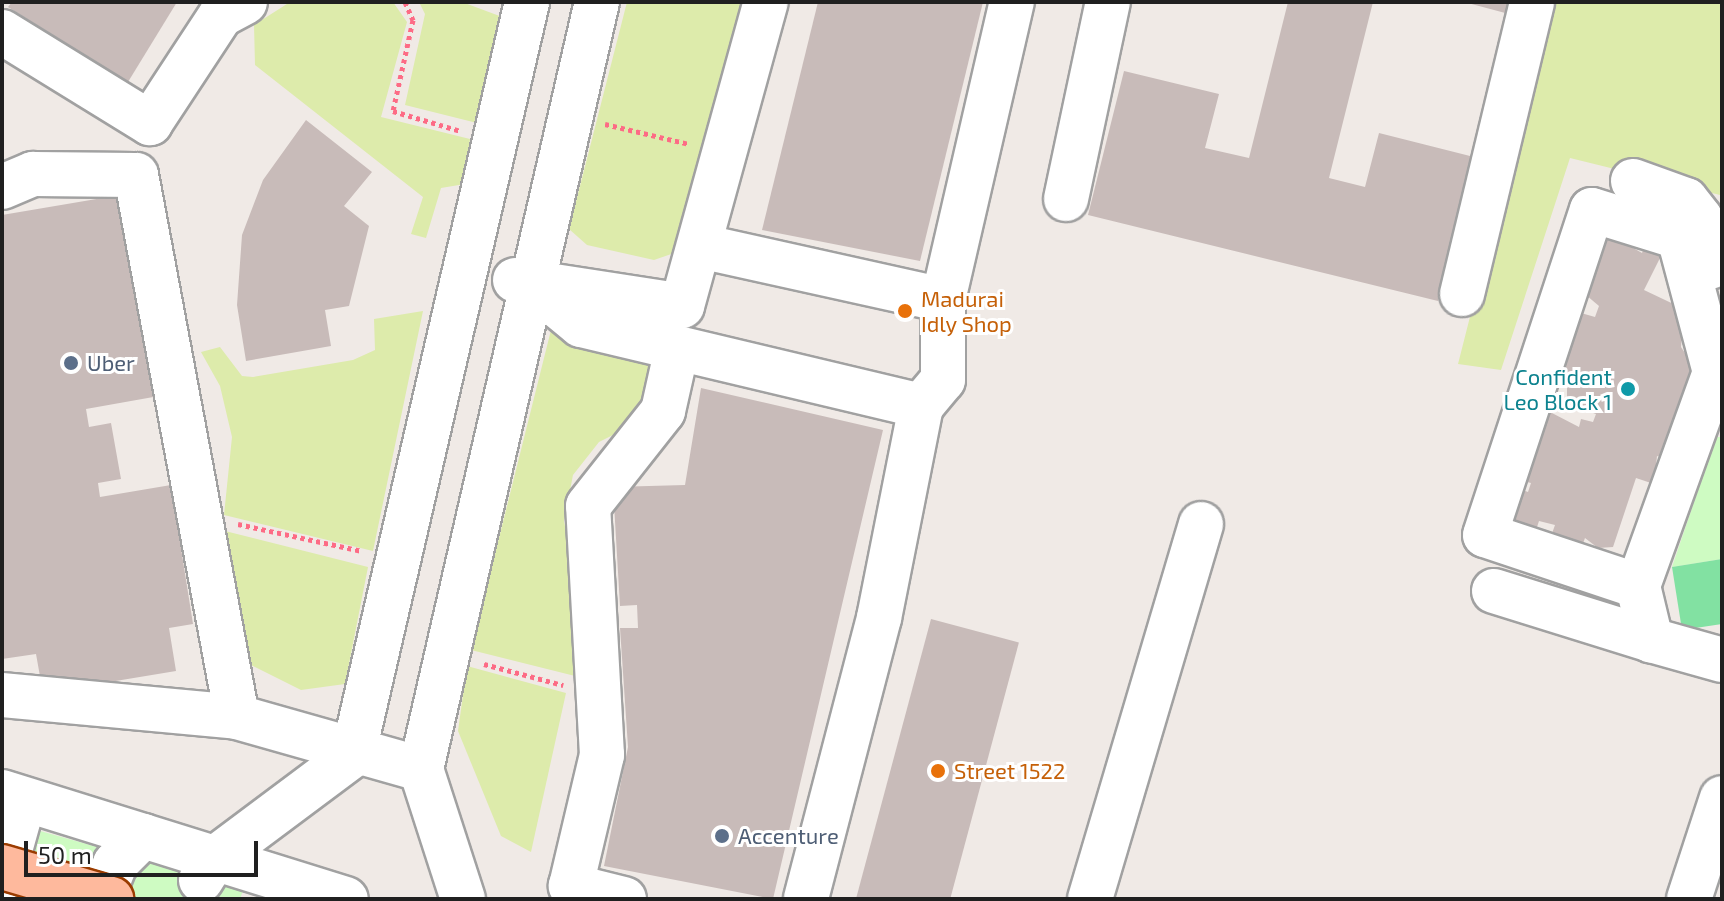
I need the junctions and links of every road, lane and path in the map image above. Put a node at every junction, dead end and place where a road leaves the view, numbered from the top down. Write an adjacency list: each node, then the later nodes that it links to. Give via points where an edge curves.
1 (245, 2): 9 (street, via 221,15 150,123)
2 (405, 2): 11 (path, via 413,20 393,111)
3 (527, 2): 11 (street)
4 (597, 2): 10 (street)
5 (766, 2): 12 (street)
6 (1012, 2): 20 (street)
7 (1108, 2): 15 (street)
8 (1532, 2): 19 (street)
9 (2, 32)
10 (566, 115): 12 (path); 18 (street)
11 (493, 140): 17 (street)
12 (729, 154): 16 (street)
13 (1633, 181): 21 (street, via 1686,200 1700,218 1711,269)
14 (2, 187): 24 (street, via 33,174 136,175)
15 (1066, 199)
16 (700, 246): 18 (street, via 682,306 563,282); 20 (street)
17 (470, 269): 18 (street); 26 (street)
18 (530, 283): 22 (street, via 581,325); 30 (street)
19 (1462, 294)
20 (943, 300): 23 (street, via 943,380)
21 (1700, 311): 27 (street, via 1715,372); 27 (street, via 1679,237 1592,210 1485,535)
22 (676, 353): 23 (street); 33 (street, via 663,411 588,506)
23 (921, 406): 50 (street, via 879,618)
24 (198, 516): 26 (path); 34 (street)
25 (1201, 524): 51 (street)
26 (398, 558): 35 (street)
27 (1638, 586): 29 (street)
28 (1494, 591): 29 (street)
29 (1651, 640): 31 (street)
30 (444, 653): 33 (path); 36 (street)
31 (1722, 660)
32 (2, 695): 34 (street)
33 (598, 695): 49 (street, via 602,755 571,886)
34 (237, 717): 35 (street)
35 (353, 755): 36 (street); 41 (street)
36 (421, 769): 48 (street)
37 (13, 796): 39 (street); 42 (street)
38 (1722, 798): 43 (street)
39 (132, 846): 41 (street); 44 (street)
40 (2, 867): 45 (main road, bridge)
41 (207, 870): 46 (street); 47 (street)
42 (2, 879)
43 (1703, 883)
44 (101, 899)
45 (111, 899)
46 (261, 899)
47 (346, 899)
48 (463, 899)
49 (624, 899)
50 (806, 899)
51 (1090, 899)

